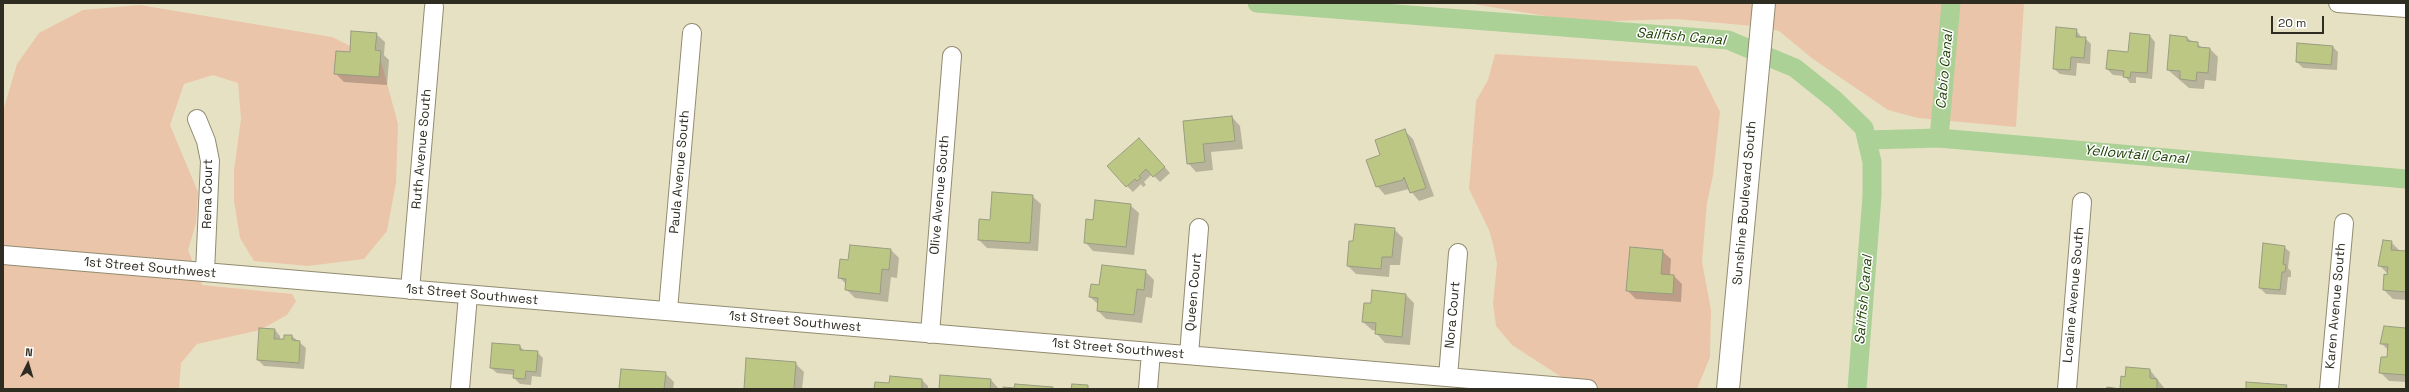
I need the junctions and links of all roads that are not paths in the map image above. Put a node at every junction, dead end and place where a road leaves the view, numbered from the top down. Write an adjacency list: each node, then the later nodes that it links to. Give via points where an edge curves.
1 (2338, 3): 3 (street)
2 (434, 7): 14 (street, Ruth Avenue South)
3 (2406, 8)
4 (1764, 10): 24 (street, Sunshine Boulevard South)
5 (692, 33): 16 (street, Paula Avenue South)
6 (952, 56): 17 (street, Olive Avenue South)
7 (197, 119): 13 (street, Rena Court, via 206,141 210,161)
8 (2082, 202): 25 (street, Loraine Avenue South)
9 (2344, 223): 26 (street, Karen Avenue South)
10 (1199, 228): 19 (street, Queen Court)
11 (1458, 253): 20 (street, Nora Court)
12 (3, 255): 13 (street, 1st Street Southwest)
13 (205, 272): 14 (street, 1st Street Southwest)
14 (410, 290): 15 (street, 1st Street Southwest)
15 (468, 295): 16 (street, 1st Street Southwest); 21 (street)
16 (668, 310): 17 (street, 1st Street Southwest)
17 (930, 334): 18 (street, 1st Street Southwest)
18 (1152, 352): 19 (street, 1st Street Southwest); 22 (street)
19 (1189, 355): 20 (street, 1st Street Southwest)
20 (1448, 377): 23 (street, 1st Street Southwest)
21 (460, 389)
22 (1148, 389)
23 (1588, 389)
24 (1728, 389)
25 (2066, 389)
26 (2329, 389)

